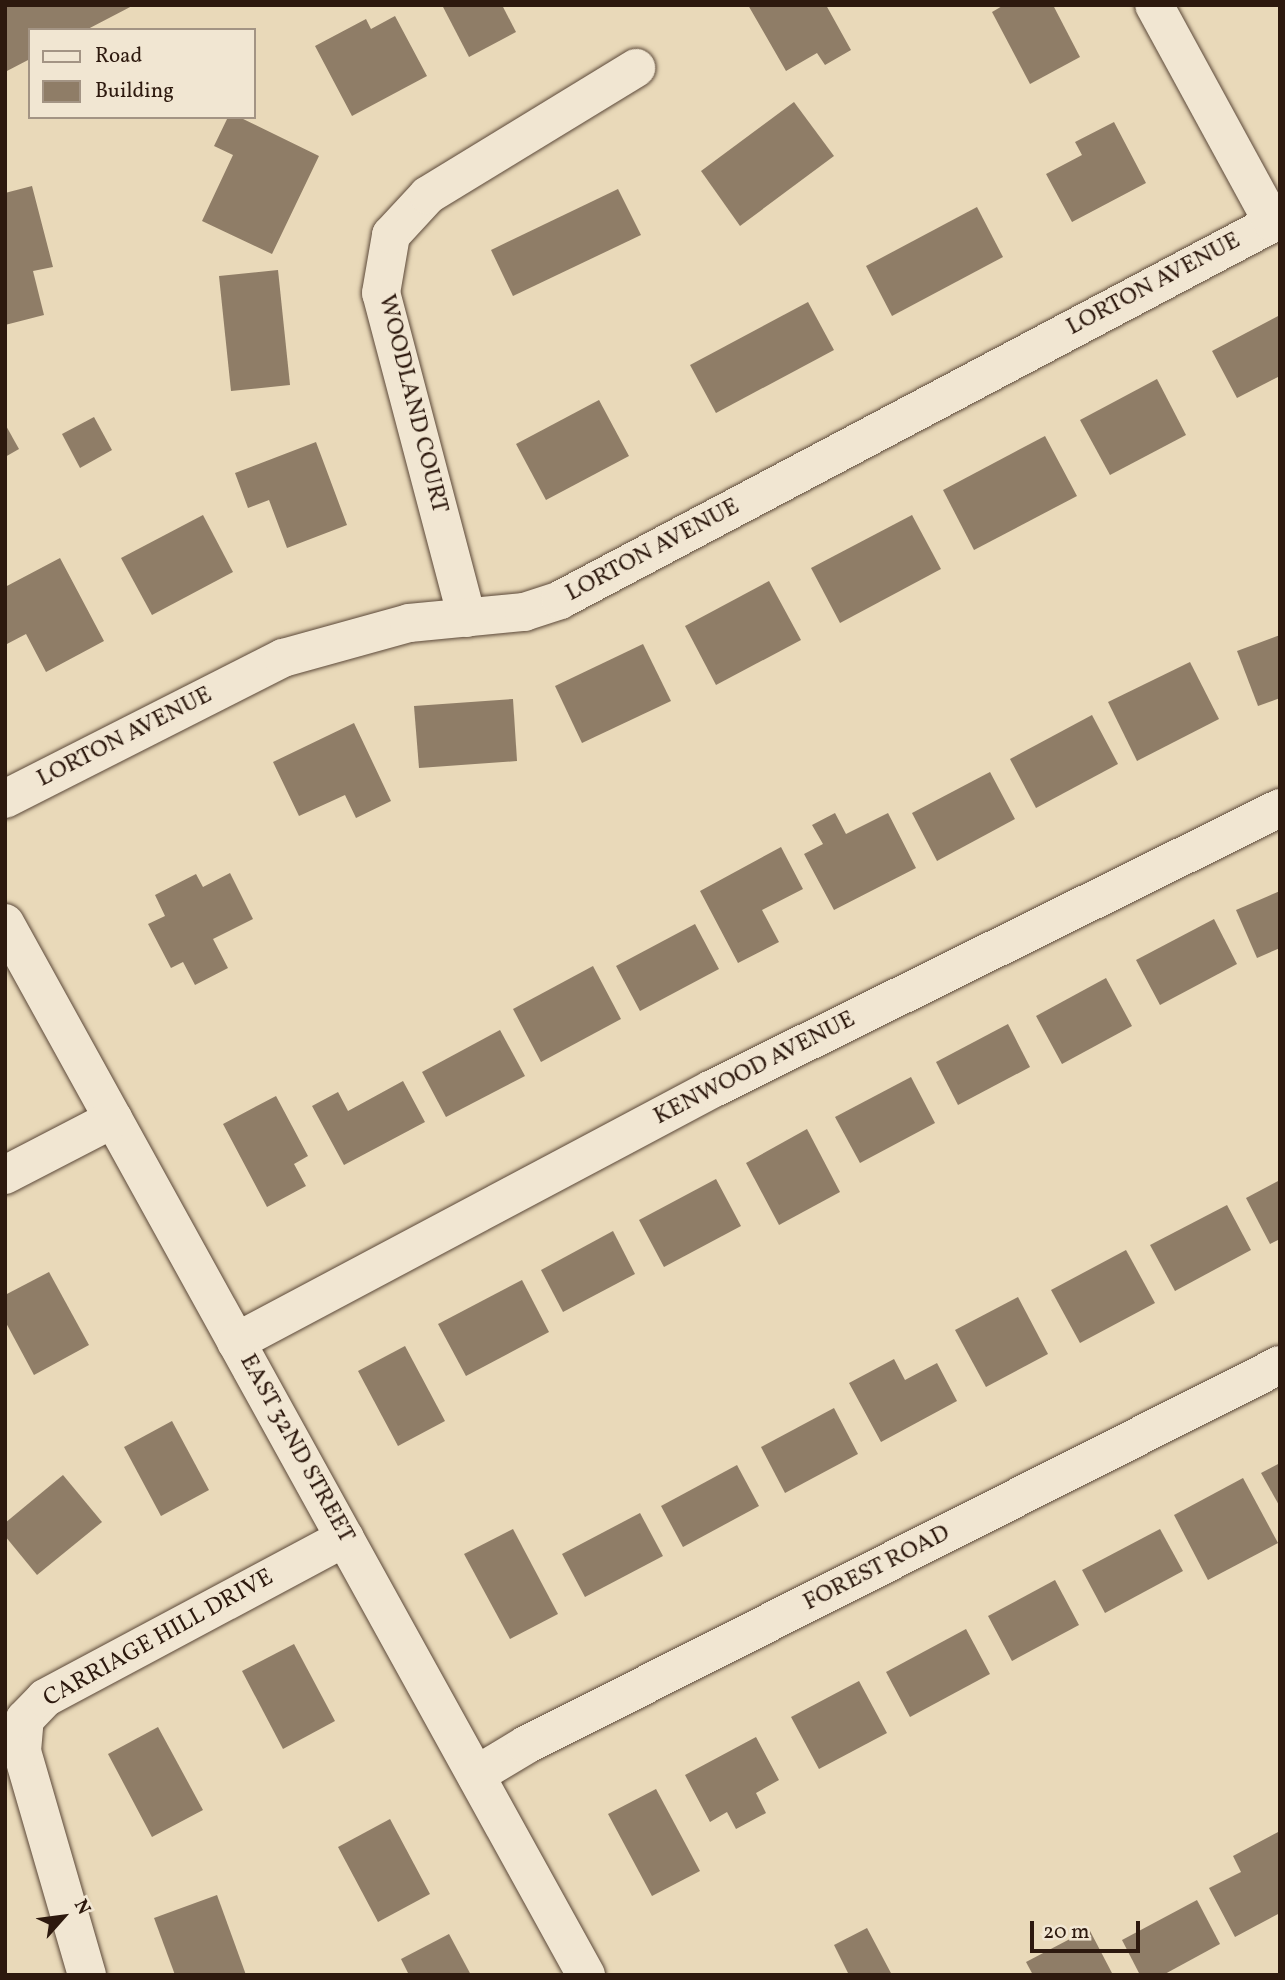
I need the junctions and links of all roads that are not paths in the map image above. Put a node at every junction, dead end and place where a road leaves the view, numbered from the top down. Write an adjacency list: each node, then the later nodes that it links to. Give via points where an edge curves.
1 (1154, 5): 3 (street, LORTON AVENUE, via 1273,222 560,600 524,612)
2 (636, 68): 3 (street, WOODLAND COURT, via 428,195 391,235 381,293)
3 (467, 618): 4 (street, LORTON AVENUE, via 409,623 284,657)
4 (5, 799)
5 (1280, 808): 9 (street, KENWOOD AVENUE, via 712,1089)
6 (5, 923): 7 (street, EAST 32ND STREET)
7 (113, 1119): 8 (street); 9 (street, EAST 32ND STREET)
8 (5, 1175)
9 (236, 1342): 11 (street, EAST 32ND STREET)
10 (1280, 1365): 12 (street, FOREST ROAD, via 526,1745)
11 (345, 1538): 12 (street, EAST 32ND STREET); 13 (street, CARRIAGE HILL DRIVE, via 45,1698 25,1719 22,1751)
12 (476, 1775): 14 (street, EAST 32ND STREET)
13 (87, 1975)
14 (586, 1975)

